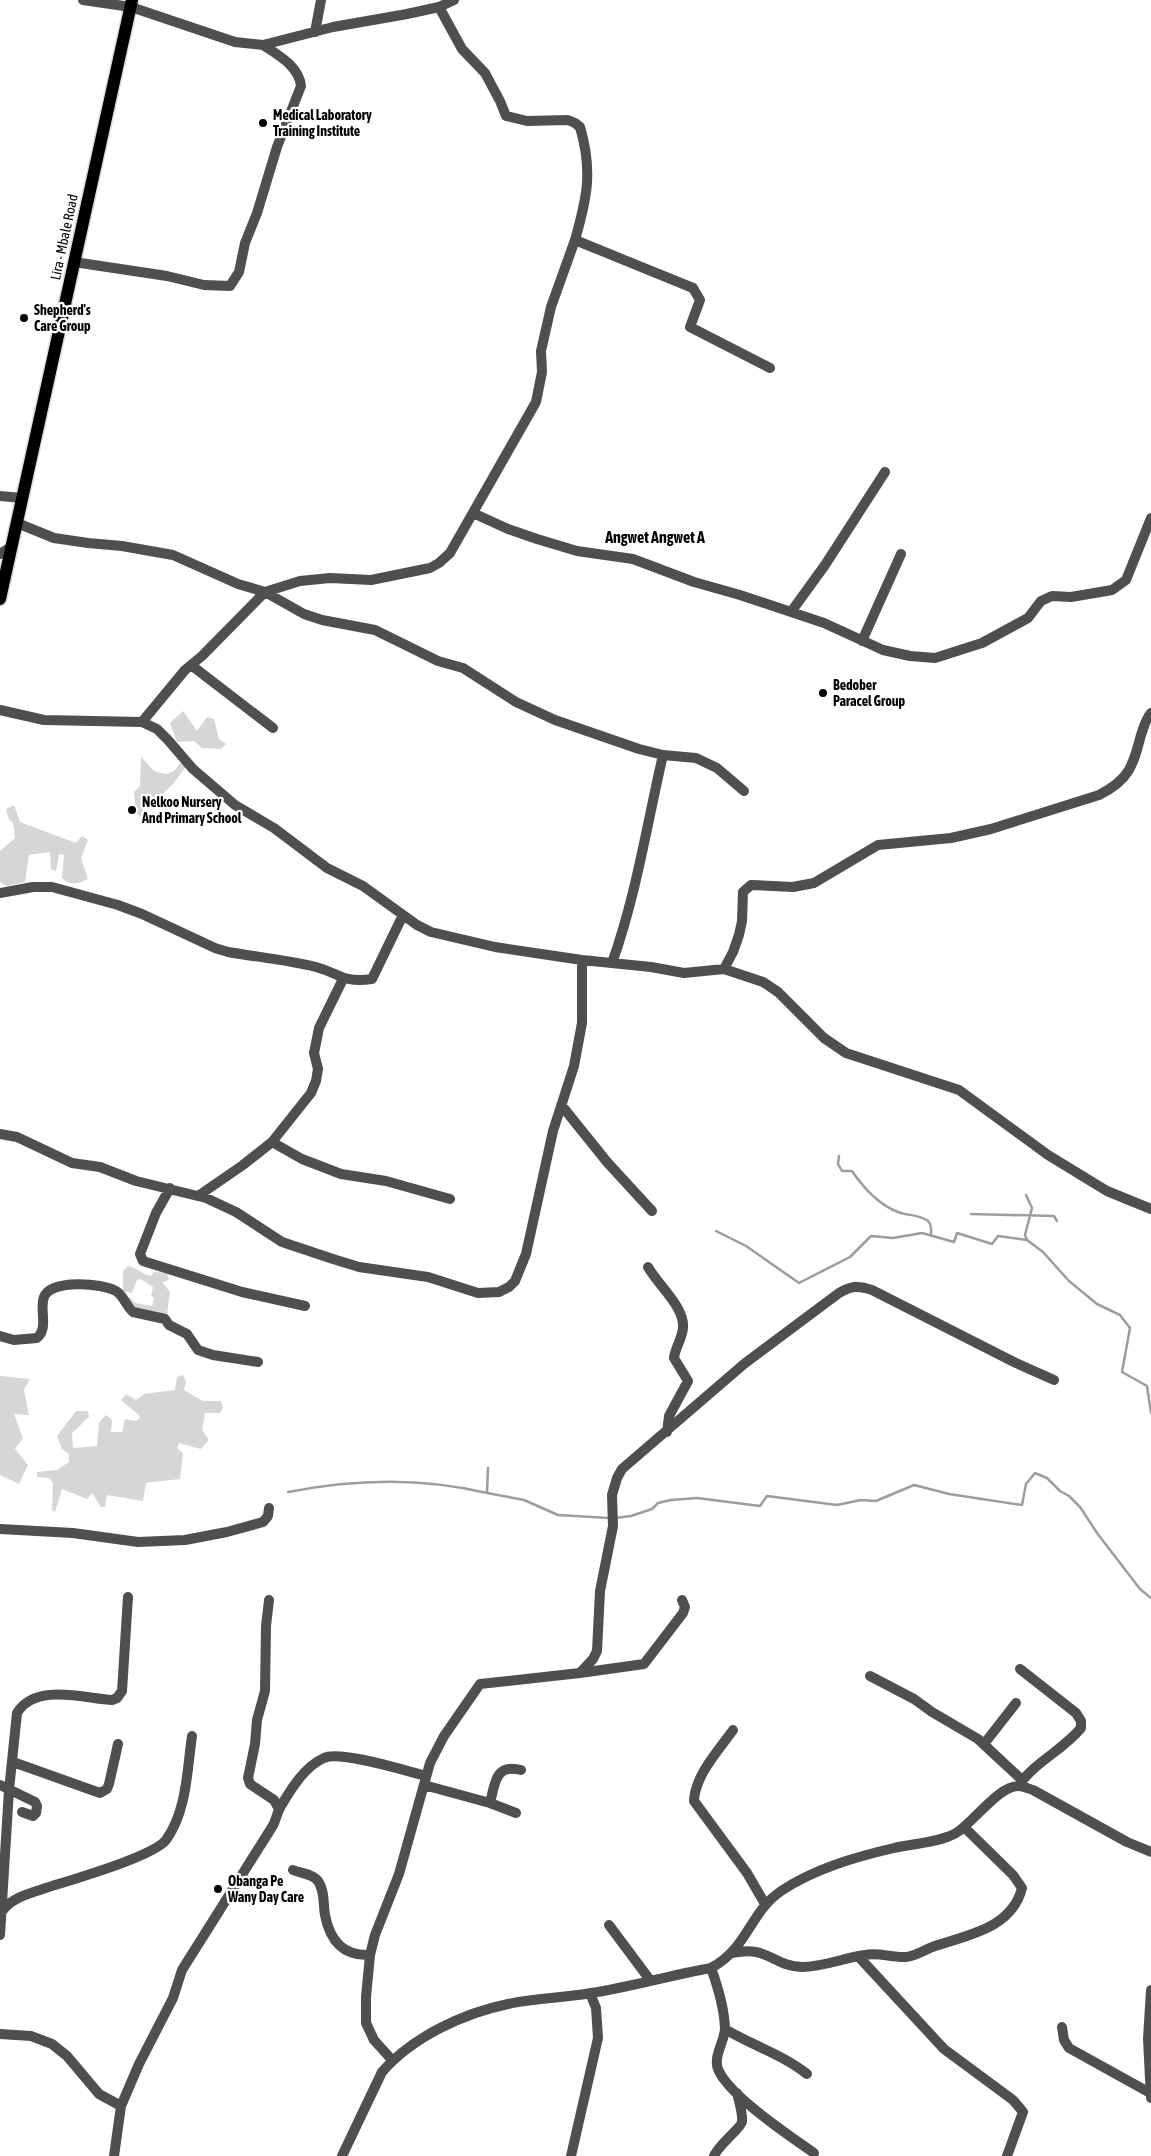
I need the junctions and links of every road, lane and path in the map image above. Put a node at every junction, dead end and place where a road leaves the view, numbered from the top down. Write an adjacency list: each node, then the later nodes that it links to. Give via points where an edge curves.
1 (82, 0): 4 (street)
2 (322, 0): 6 (street)
3 (454, 0): 5 (street)
4 (131, 4): 7 (street, via 235,42); 9 (main road, Lira - Mbale Road)
5 (439, 7): 6 (street); 8 (street, via 462,49 485,73 506,116 528,121 568,120 580,128 589,176)
6 (315, 32): 7 (street)
7 (263, 45): 9 (street, via 296,71 301,86 245,243 239,272 230,286 204,285)
8 (575, 240): 10 (street, via 693,288 700,300 690,327); 14 (street, via 551,306 536,402)
9 (74, 262): 13 (main road, Lira - Mbale Road)
10 (770, 368)
11 (885, 472): 22 (street)
12 (0, 496): 13 (street)
13 (22, 498): 16 (main road, Lira - Mbale Road)
14 (473, 513): 20 (street, via 450,553 430,568 371,580 330,578 300,581); 22 (street, via 537,539 577,551 633,559)
15 (1151, 518): 23 (street, via 1126,580 1112,590 1071,597 1052,596 1041,601 1028,618 982,643 935,658 883,650)
16 (17, 523): 17 (main road, Lira - Mbale Road); 20 (street, via 54,538 173,555 238,584)
17 (11, 547): 18 (street); 21 (main road, Lira - Mbale Road)
18 (0, 554)
19 (901, 554): 23 (street)
20 (265, 592): 24 (street); 29 (street, via 304,614 375,630 438,661 463,668 516,702 555,720 606,739)
21 (0, 599)
22 (791, 612): 23 (street, via 824,622)
23 (862, 641)
24 (191, 665): 27 (street, via 170,685); 28 (street)
25 (0, 710): 27 (street, via 44,720)
26 (1151, 714): 35 (street, via 1129,772 1099,795 991,829 951,838 878,845 814,883 793,887 751,885 743,892 739,935)
27 (142, 722): 32 (street, via 157,729 193,769 235,805)
28 (273, 728)
29 (663, 754): 30 (street, via 696,758 717,768); 34 (street, via 631,896)
30 (744, 791)
31 (0, 893): 36 (street, via 52,887 118,905 215,948 318,967)
32 (403, 915): 33 (street, via 431,932 495,947); 36 (street, via 372,979)
33 (582, 960): 34 (street); 37 (street, via 582,1023)
34 (612, 963): 35 (street, via 684,973)
35 (724, 968): 43 (street, via 764,982 824,1038 846,1053 959,1090 1048,1155 1107,1191)
36 (342, 978): 39 (street, via 319,1028 314,1053 318,1069 311,1093)
37 (562, 1106): 41 (street, via 553,1131 531,1235 520,1270 509,1287 493,1294 478,1293 428,1277 333,1260 282,1242 236,1212); 44 (street)
38 (0, 1134): 40 (street, via 16,1137 72,1163 100,1167 136,1182)
39 (272, 1142): 41 (street); 42 (street, via 302,1159 341,1174 386,1181)
40 (170, 1188): 41 (street); 46 (street, via 140,1254 143,1261 242,1292)
41 (198, 1196)
42 (450, 1199)
43 (1151, 1209)
44 (652, 1211)
45 (648, 1267): 50 (street, via 683,1321 674,1358 688,1381 669,1416)
46 (305, 1306)
47 (0, 1336): 48 (street, via 14,1340 37,1338 42,1330 46,1293 56,1288 94,1284 118,1292 133,1312 166,1319 169,1326 187,1334 198,1350)
48 (258, 1362)
49 (1054, 1380): 50 (street, via 1016,1364 872,1290 862,1286 850,1287 744,1364)
50 (668, 1432): 57 (street, via 622,1469 617,1478 612,1494 611,1541 600,1591 596,1653)
51 (269, 1508): 52 (street, via 263,1522 185,1540 138,1542 73,1533)
52 (0, 1529)
53 (128, 1597): 64 (street, via 121,1694 112,1700 48,1694 28,1701 17,1713)
54 (269, 1600): 70 (street, via 265,1691 256,1720 248,1778 250,1784 274,1800)
55 (682, 1600): 57 (street, via 685,1606 683,1613 644,1664)
56 (1020, 1669): 67 (street, via 1076,1713 1081,1721 1081,1728 1072,1739)
57 (580, 1674): 66 (street, via 480,1684 444,1736)
58 (870, 1676): 63 (street, via 914,1699)
59 (1016, 1703): 63 (street)
60 (733, 1730): 76 (street, via 704,1773 694,1801 747,1873)
61 (192, 1736): 77 (street, via 182,1804 170,1834 160,1846 83,1877 26,1894 9,1903)
62 (118, 1744): 64 (street, via 109,1784 100,1793)
63 (984, 1744): 67 (street)
64 (13, 1762): 68 (street)
65 (521, 1770): 69 (street, via 510,1767 501,1772)
66 (425, 1780): 69 (street); 70 (street, via 365,1761 329,1756 302,1776); 81 (street, via 399,1874)
67 (1021, 1783): 73 (street, via 998,1796); 74 (street)
68 (4, 1787): 71 (street, via 35,1802 38,1809 33,1816); 77 (street)
69 (490, 1803): 72 (street)
70 (279, 1809): 94 (street, via 272,1827 182,1970 173,1998)
71 (22, 1812)
72 (516, 1813)
73 (964, 1827): 76 (street, via 948,1836 870,1854 817,1872); 82 (street, via 1020,1884 1022,1888 1016,1902 996,1924 908,1957)
74 (1151, 1852)
75 (293, 1870): 81 (street, via 319,1882 326,1916 341,1948 353,1955)
76 (765, 1904): 80 (street)
77 (1, 1913): 79 (street)
78 (609, 1925): 84 (street)
79 (0, 1935)
80 (733, 1953): 82 (street, via 756,1950 800,1967); 83 (street)
81 (370, 1955): 90 (street, via 366,2023 374,2040)
82 (858, 1956): 100 (street, via 944,2049 1022,2108)
83 (711, 1968): 84 (street); 88 (street, via 720,1993)
84 (650, 1980): 86 (street)
85 (1151, 1990): 93 (street, via 1148,2030)
86 (590, 1993): 90 (street, via 483,2011 426,2037); 98 (street, via 596,2008 598,2038)
87 (1062, 2027): 93 (street, via 1069,2048)
88 (725, 2029): 91 (street, via 786,2059); 92 (street, via 717,2058 718,2069)
89 (0, 2034): 94 (street, via 20,2033 52,2044 67,2056 100,2094)
90 (392, 2060): 97 (street, via 376,2082)
91 (807, 2074)
92 (737, 2093): 95 (street); 99 (street, via 741,2125 721,2144)
93 (1150, 2096)
94 (121, 2106): 96 (street)
95 (814, 2153)
96 (114, 2156)
97 (342, 2156)
98 (571, 2156)
99 (714, 2156)
100 (1006, 2156)

